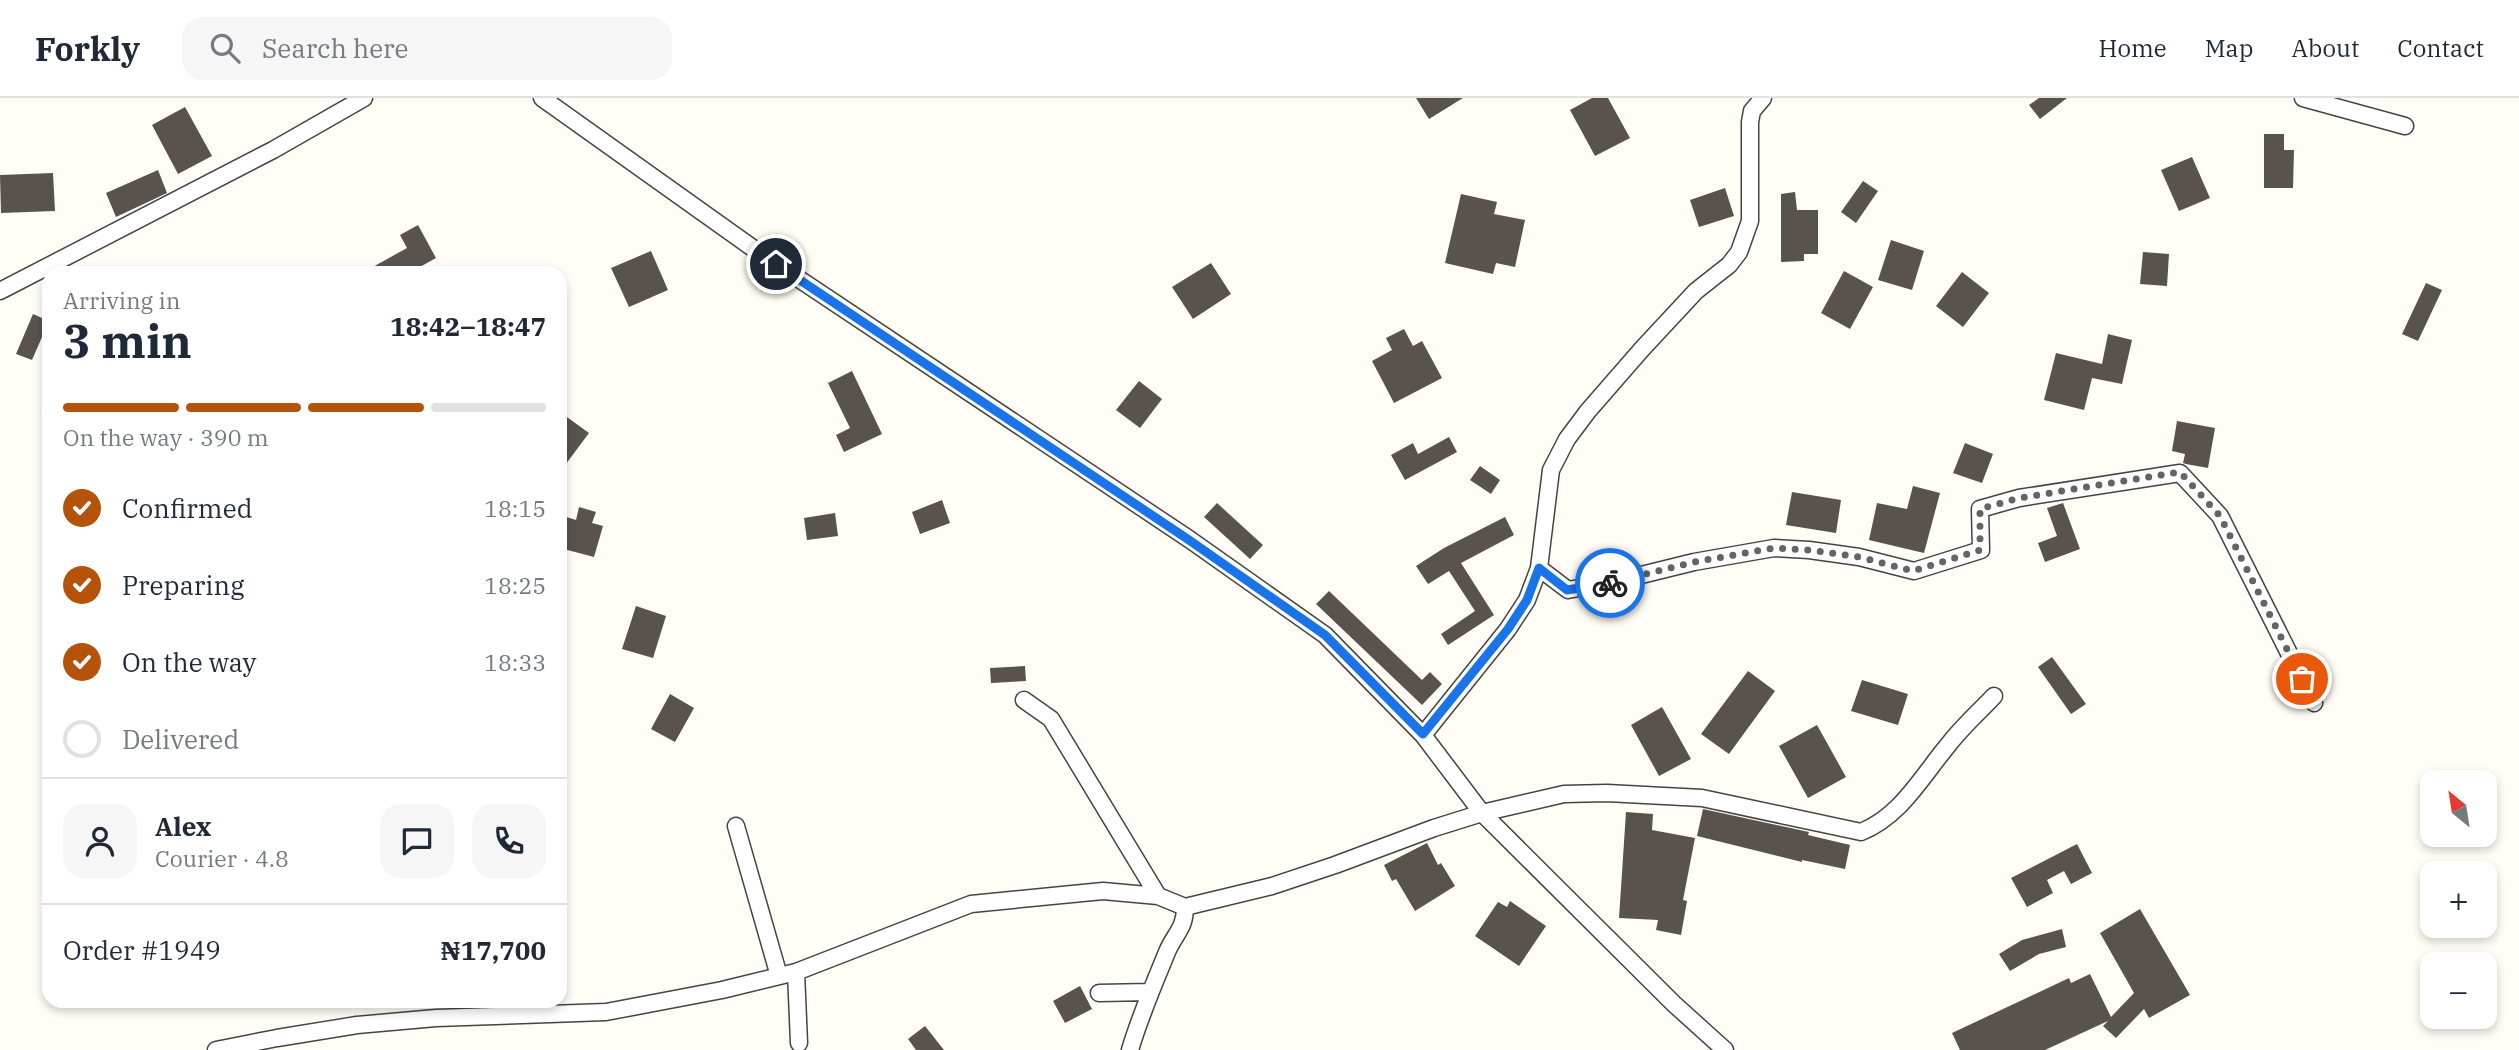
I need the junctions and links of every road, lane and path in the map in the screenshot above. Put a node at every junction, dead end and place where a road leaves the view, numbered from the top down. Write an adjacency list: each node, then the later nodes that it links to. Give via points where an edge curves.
1 (364, 98): 6 (street)
2 (542, 98): 13 (street, via 754,248 1325,635)
3 (1763, 98): 9 (street, via 1750,122 1750,221 1739,252 1642,349 1567,439 1551,470)
4 (2303, 98): 5 (street)
5 (2406, 126)
6 (48, 266)
7 (42, 269): 8 (street)
8 (0, 291)
9 (1539, 568): 12 (street, via 1567,590 1774,548 1859,557 1913,571 1980,550 1980,509 2019,498 2180,472 2220,516); 13 (street, via 1527,600 1508,629)
10 (1994, 696): 14 (street, via 1950,742 1903,803 1879,825 1861,832 1702,798 1607,793 1564,794)
11 (1024, 700): 16 (street, via 1051,719)
12 (2314, 703)
13 (1423, 734): 14 (street)
14 (1482, 813): 17 (street, via 1272,886); 24 (street)
15 (736, 826): 18 (street)
16 (1158, 896): 17 (street); 18 (street, via 1103,891 971,904)
17 (1185, 906): 19 (street, via 1185,922 1170,944)
18 (788, 974): 21 (street); 22 (street, via 606,1012 436,1018)
19 (1150, 992): 20 (street); 23 (street)
20 (1099, 993)
21 (799, 1044)
22 (216, 1050)
23 (1130, 1050)
24 (1725, 1050)

